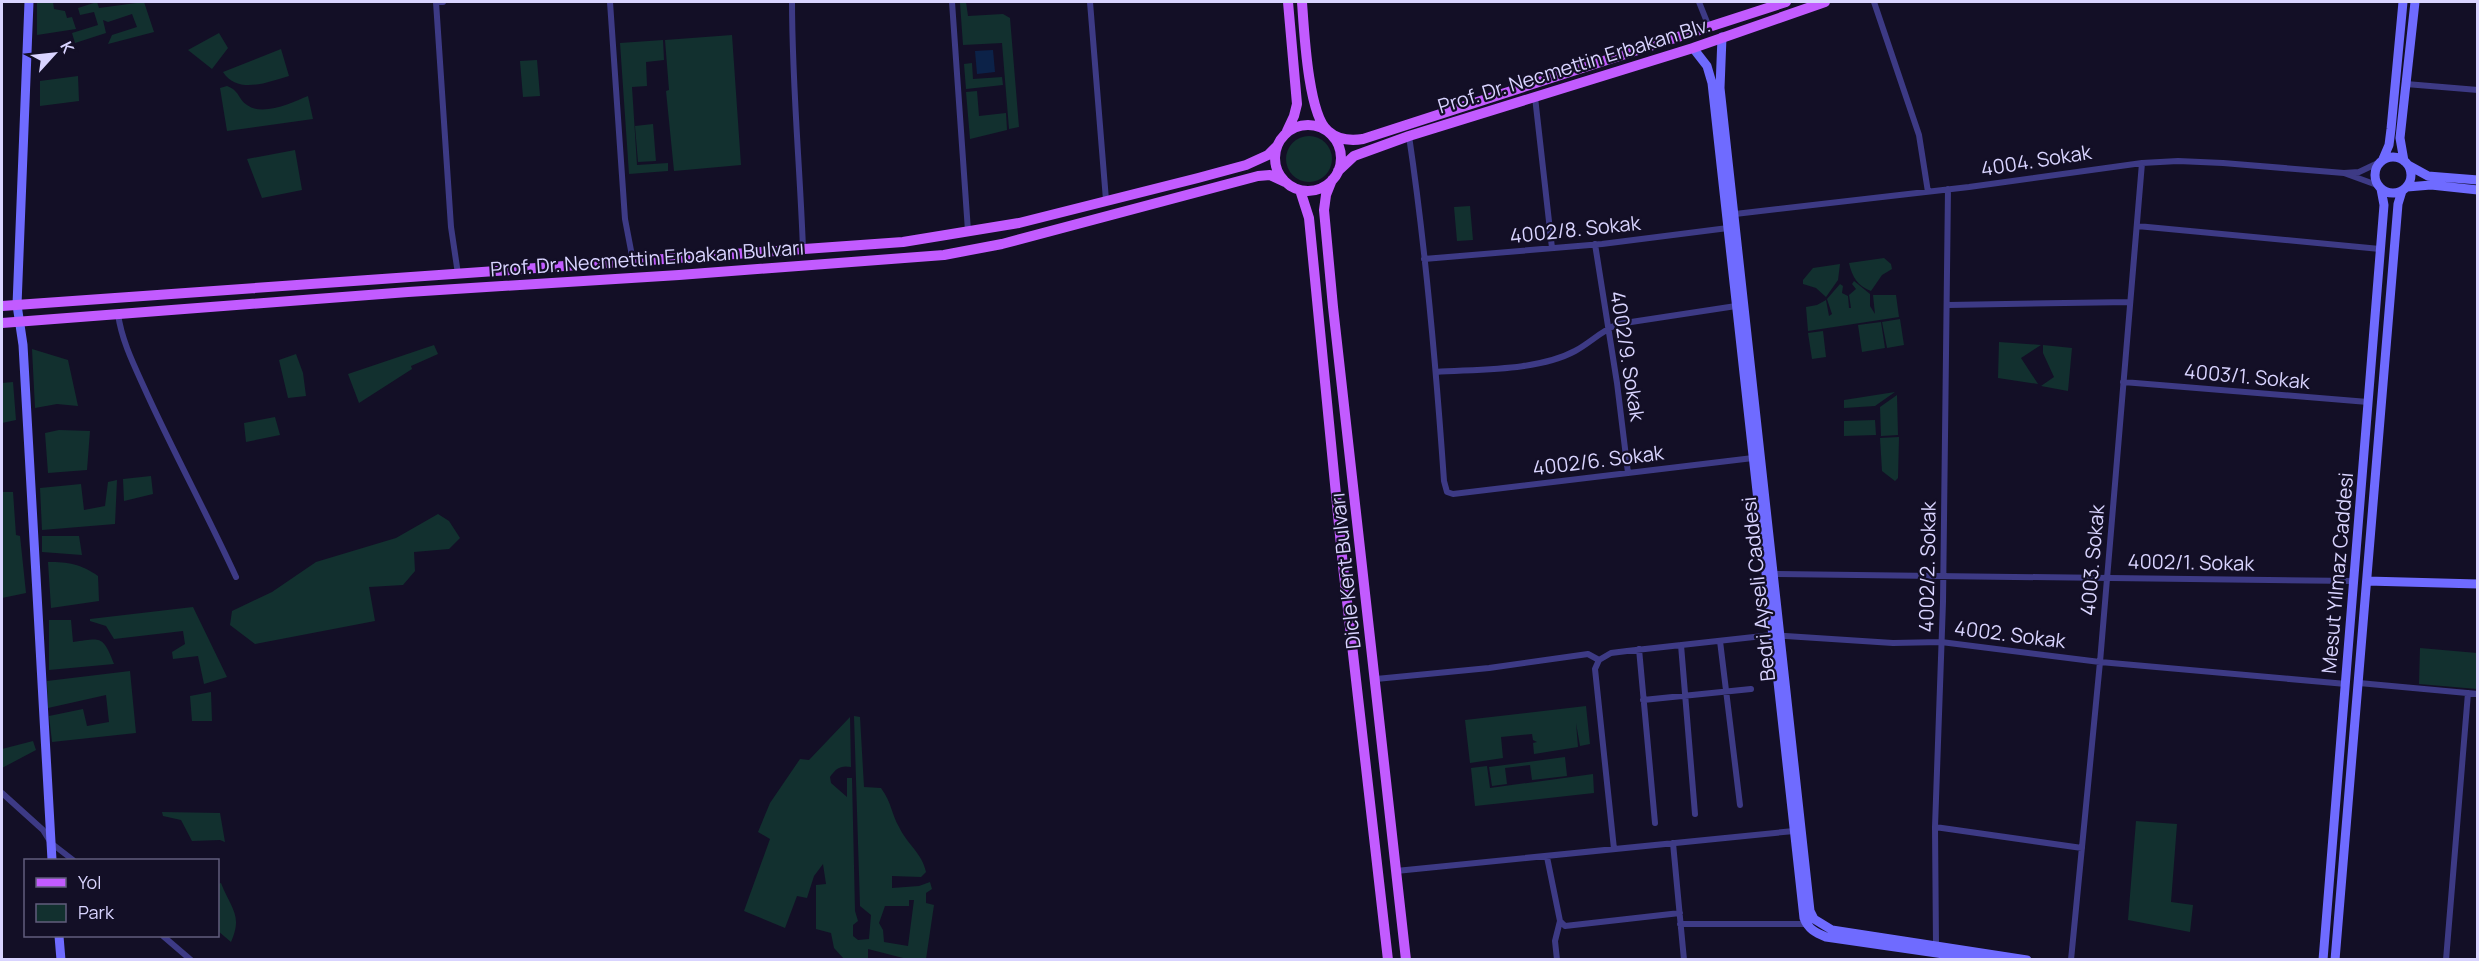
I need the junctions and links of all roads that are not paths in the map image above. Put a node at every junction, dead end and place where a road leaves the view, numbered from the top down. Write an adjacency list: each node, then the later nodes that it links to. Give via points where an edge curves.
1 (29, 2): 51 (main road)
2 (443, 2): 49 (street, via 436,2)
3 (610, 2): 48 (street, via 625,219)
4 (792, 2): 45 (street)
5 (952, 2): 42 (street)
6 (1090, 2): 38 (street)
7 (1288, 2): 21 (main road, via 1297,104)
8 (1302, 2): 22 (main road, via 1314,102)
9 (1699, 2): 15 (street)
10 (1786, 2): 15 (main road, Prof. Dr. Necmettin Erbakan Blv.)
11 (1825, 2): 16 (main road, Prof. Dr. Necmettin Erbakan Blv.)
12 (1874, 2): 37 (street, via 1919,135)
13 (2403, 2): 25 (main road, via 2389,145)
14 (2415, 2): 18 (main road)
15 (1708, 27): 22 (main road, Prof. Dr. Necmettin Erbakan Blv., via 1363,139 1342,139)
16 (1722, 38): 17 (main road, Prof. Dr. Necmettin Erbakan Blv.); 39 (main road, Bedri Ayseli Caddesi, via 1720,88)
17 (1693, 48): 20 (main road, Prof. Dr. Necmettin Erbakan Blv.); 41 (main road, Bedri Ayseli Caddesi, via 1707,66 1712,83)
18 (2406, 84): 19 (street); 27 (main road, via 2400,138)
19 (2478, 90)
20 (1535, 97): 23 (main road, Prof. Dr. Necmettin Erbakan Blv.); 44 (street)
21 (1287, 131): 22 (main road, via 1307,124); 24 (main road)
22 (1327, 131): 29 (main road, via 1340,149 1341,160)
23 (1409, 136): 29 (main road, Prof. Dr. Necmettin Erbakan Blv., via 1354,156); 47 (street)
24 (1276, 147): 31 (main road, via 1275,166); 38 (main road, Prof. Dr. Necmettin Erbakan Bulvarı, via 1246,165)
25 (2380, 161): 27 (main road, via 2394,157); 28 (street, via 2359,172); 32 (main road, via 2374,174)
26 (2142, 163): 28 (street, 4004. Sokak, via 2212,162); 33 (street, 4004. Sokak); 40 (street, 4003. Sokak)
27 (2406, 163): 30 (main road, via 2428,176); 34 (main road, via 2411,176)
28 (2344, 173): 32 (street)
29 (1335, 175): 35 (main road, via 1317,189); 78 (main road, Dicle Kent Bulvarı, via 1326,195 1325,220)
30 (2478, 180)
31 (1285, 182): 35 (main road); 55 (main road, Prof. Dr. Necmettin Erbakan Bulvarı, via 1270,175 1258,177 1002,244 944,255)
32 (2379, 187): 34 (main road, via 2391,194); 46 (main road, Mesut Yılmaz Caddesi, via 2384,205)
33 (1948, 189): 37 (street, 4004. Sokak); 52 (street, 4002/2. Sokak)
34 (2405, 189): 36 (main road, via 2431,185); 69 (main road, Mesut Yılmaz Caddesi, via 2398,204)
35 (1300, 190): 110 (main road, Dicle Kent Bulvarı, via 1309,218 1343,566)
36 (2478, 190)
37 (1928, 192): 39 (street, 4004. Sokak)
38 (1106, 200): 42 (main road, Prof. Dr. Necmettin Erbakan Bulvarı, via 1019,223)
39 (1734, 214): 64 (main road, Bedri Ayseli Caddesi)
40 (2137, 226): 46 (street); 50 (street, 4003. Sokak)
41 (1728, 228): 43 (street, 4002/8. Sokak); 54 (main road, Bedri Ayseli Caddesi)
42 (968, 231): 45 (main road, Prof. Dr. Necmettin Erbakan Bulvarı, via 903,242)
43 (1595, 244): 44 (street, 4002/8. Sokak); 58 (street, 4002/9. Sokak)
44 (1552, 248): 47 (street, 4002/8. Sokak)
45 (803, 249): 48 (main road, Prof. Dr. Necmettin Erbakan Bulvarı)
46 (2380, 249): 61 (main road, Mesut Yılmaz Caddesi)
47 (1424, 259): 59 (street)
48 (633, 261): 49 (main road, Prof. Dr. Necmettin Erbakan Bulvarı)
49 (458, 273): 51 (main road, Prof. Dr. Necmettin Erbakan Bulvarı)
50 (2130, 302): 52 (street); 60 (street, 4003. Sokak)
51 (17, 305): 53 (main road, Prof. Dr. Necmettin Erbakan Bulvarı); 56 (main road)
52 (1948, 305): 65 (street, 4002/2. Sokak)
53 (2, 306)
54 (1736, 306): 58 (street); 62 (main road, Bedri Ayseli Caddesi)
55 (118, 314): 56 (main road, Prof. Dr. Necmettin Erbakan Bulvarı); 66 (street, via 121,333 148,397)
56 (18, 322): 57 (main road, Prof. Dr. Necmettin Erbakan Bulvarı); 93 (main road, via 23,345)
57 (2, 323)
58 (1607, 329): 59 (street, via 1575,351 1554,359 1518,366); 63 (street, 4002/9. Sokak)
59 (1436, 372): 63 (street, 4002/6. Sokak, via 1447,492)
60 (2123, 382): 61 (street, 4003/1. Sokak); 67 (street, 4003. Sokak)
61 (2368, 402): 68 (main road, Mesut Yılmaz Caddesi)
62 (1753, 458): 63 (street, 4002/6. Sokak); 71 (main road, Bedri Ayseli Caddesi)
63 (1628, 473)
64 (1774, 574): 65 (street, 4002/1. Sokak); 71 (main road, Bedri Ayseli Caddesi)
65 (1944, 575): 67 (street, 4002/1. Sokak); 73 (street, 4002/2. Sokak)
66 (236, 577)
67 (2106, 578): 68 (street, 4002/1. Sokak); 77 (street, 4003. Sokak)
68 (2355, 581): 80 (main road, Mesut Yılmaz Caddesi)
69 (2367, 581): 70 (main road); 79 (main road, Mesut Yılmaz Caddesi)
70 (2478, 584)
71 (1777, 635): 72 (street, 4002. Sokak); 73 (street, 4002. Sokak, via 1893,643); 92 (main road, Bedri Ayseli Caddesi); 107 (main road, Bedri Ayseli Caddesi, via 1809,904 1814,919 1832,930)
72 (1720, 640): 74 (street, 4002. Sokak); 82 (street)
73 (1941, 642): 77 (street, 4002. Sokak); 91 (street, 4002/2. Sokak)
74 (1681, 645): 75 (street, 4002. Sokak); 85 (street)
75 (1639, 650): 76 (street, 4002. Sokak, via 1611,653); 86 (street)
76 (1599, 660): 78 (street, via 1588,654); 96 (street, via 1595,669)
77 (2100, 662): 80 (street, 4002. Sokak); 95 (street, 4003. Sokak)
78 (1376, 679): 100 (main road, Dicle Kent Bulvarı)
79 (2359, 683): 83 (street); 118 (main road, Mesut Yılmaz Caddesi)
80 (2346, 684): 117 (main road, Mesut Yılmaz Caddesi)
81 (1751, 689): 82 (street)
82 (1726, 691): 85 (street); 88 (street)
83 (2468, 693): 84 (street); 119 (street)
84 (2478, 694)
85 (1685, 695): 86 (street); 89 (street)
86 (1643, 700): 90 (street)
87 (2, 793): 93 (street, via 43,830)
88 (1740, 805)
89 (1695, 814)
90 (1655, 823)
91 (1935, 827): 95 (street); 107 (street, 4002/2. Sokak)
92 (1794, 831): 94 (street); 104 (main road, Bedri Ayseli Caddesi)
93 (51, 843): 98 (main road); 99 (street)
94 (1672, 843): 96 (street); 101 (street)
95 (2082, 848): 116 (street, 4003. Sokak)
96 (1614, 849): 97 (street)
97 (1547, 857): 100 (street); 102 (street)
98 (52, 859)
99 (71, 859)
100 (1396, 871): 111 (main road, Dicle Kent Bulvarı)
101 (1680, 913): 102 (street, via 1565,926); 103 (street)
102 (1560, 921): 112 (street, via 1555,941)
103 (1680, 924): 104 (street); 113 (street)
104 (1806, 924): 114 (main road, via 1827,937)
105 (58, 937): 108 (main road)
106 (164, 937): 109 (street)
107 (1936, 945): 115 (main road, Bedri Ayseli Caddesi)
108 (61, 960)
109 (191, 960)
110 (1388, 960)
111 (1406, 960)
112 (1557, 960)
113 (1684, 960)
114 (1985, 960)
115 (2027, 960)
116 (2071, 960)
117 (2323, 960)
118 (2335, 960)
119 (2446, 960)

